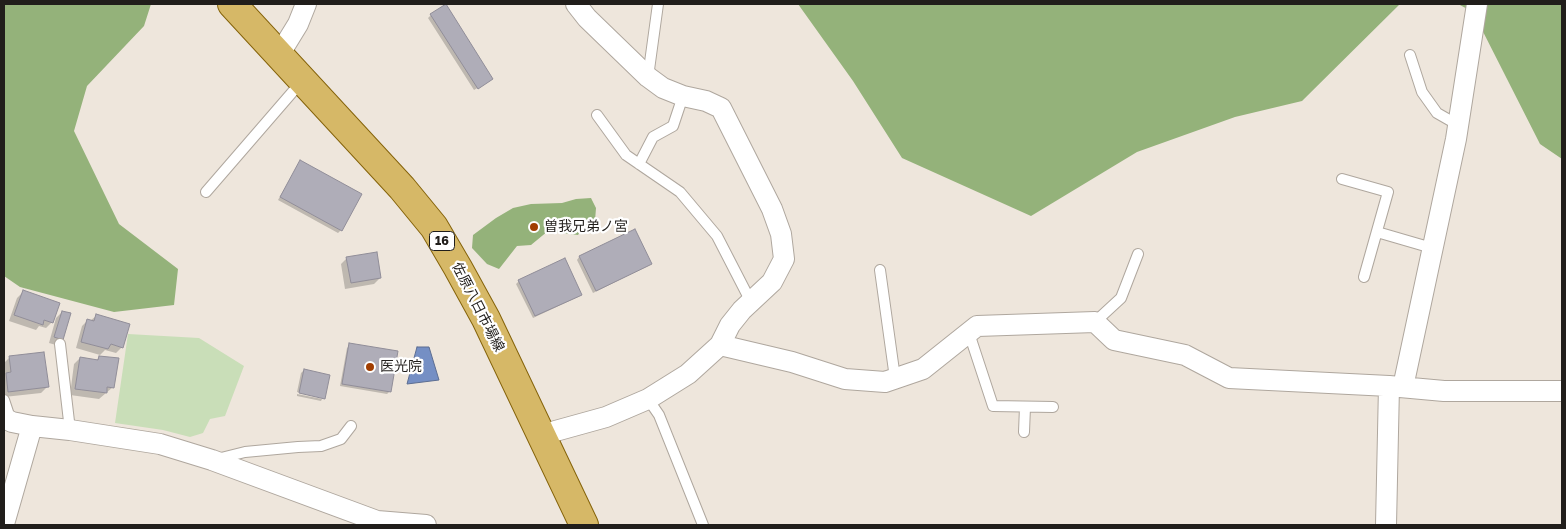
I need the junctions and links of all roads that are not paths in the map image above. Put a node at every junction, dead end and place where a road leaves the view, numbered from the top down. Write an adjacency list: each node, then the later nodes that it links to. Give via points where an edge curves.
1 (232, 4): 6 (main road, 佐原八日市場線 / 16)
2 (306, 4): 6 (street)
3 (576, 4): 8 (street)
4 (658, 4): 8 (lane)
5 (1478, 4): 12 (street)
6 (279, 55): 9 (main road, 佐原八日市場線 / 16)
7 (1410, 55): 12 (lane, via 1422,92 1437,113)
8 (648, 77): 10 (street)
9 (303, 80): 15 (lane); 38 (main road, 佐原八日市場線 / 16, via 434,227 486,319)
10 (683, 96): 13 (lane, via 673,126 653,137); 21 (street, via 721,108 772,209 781,234 784,259 772,282)
11 (597, 115): 13 (lane, via 626,155)
12 (1458, 125): 17 (street)
13 (639, 164): 21 (lane, via 680,192 717,236)
14 (1342, 179): 16 (lane, via 1388,192)
15 (206, 192)
16 (1377, 232): 17 (lane); 20 (lane)
17 (1432, 248): 27 (street)
18 (1138, 254): 22 (lane, via 1121,298)
19 (880, 270): 26 (lane)
20 (1364, 277)
21 (751, 302): 25 (street, via 730,325)
22 (1095, 322): 23 (street, via 978,326); 27 (street, via 1114,340 1185,355 1229,378)
23 (969, 333): 26 (street, via 923,369); 31 (lane, via 993,406)
24 (60, 344): 36 (lane)
25 (720, 345): 26 (street, via 846,379 884,382); 29 (street, via 688,374)
26 (895, 378)
27 (1396, 386): 28 (street, via 1444,391); 44 (street)
28 (1562, 391)
29 (648, 399): 38 (street, via 606,417); 43 (lane, via 659,415)
30 (4, 400): 33 (lane)
31 (1025, 407): 32 (lane); 37 (lane)
32 (1053, 408)
33 (8, 420): 34 (street)
34 (32, 426): 36 (street); 40 (street)
35 (351, 426): 39 (lane, via 341,439 321,446 245,452)
36 (70, 430): 39 (street, via 160,444)
37 (1024, 432)
38 (541, 435): 42 (main road, 佐原八日市場線 / 16)
39 (212, 460): 41 (street, via 377,521)
40 (4, 524)
41 (426, 525)
42 (584, 525)
43 (703, 525)
44 (1386, 525)

